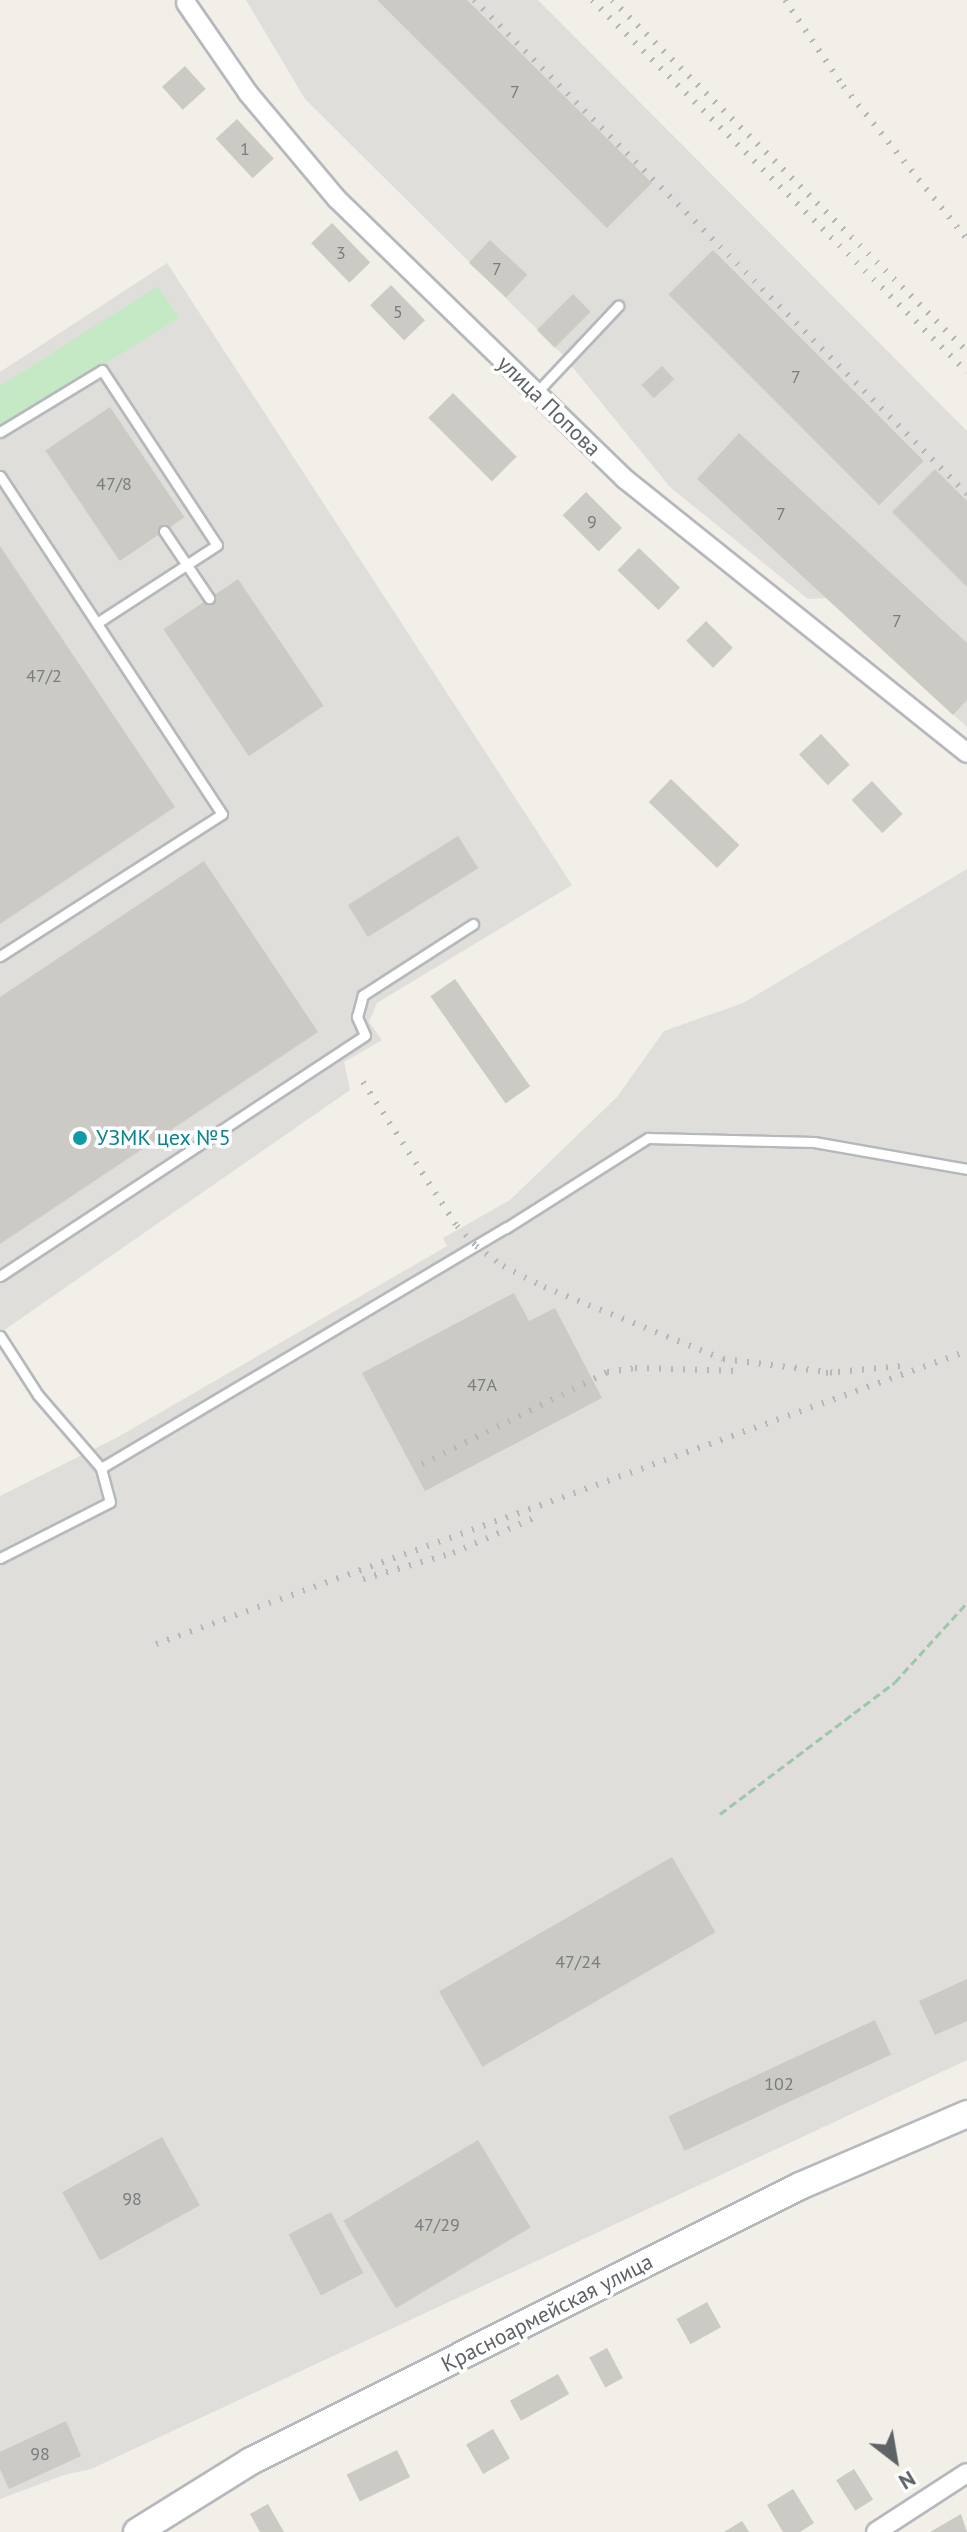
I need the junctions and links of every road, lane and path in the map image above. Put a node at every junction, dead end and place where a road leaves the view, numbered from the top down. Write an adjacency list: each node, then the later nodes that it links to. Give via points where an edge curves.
1 (186, 2): 3 (street, улица Попова, via 248,93 337,199)
2 (618, 306): 3 (lane)
3 (536, 393): 10 (street, улица Попова, via 625,479)
4 (0, 432): 7 (lane, via 102,370 217,545)
5 (0, 476): 9 (lane)
6 (164, 531): 7 (lane)
7 (186, 565): 8 (lane); 9 (lane)
8 (209, 598)
9 (97, 623): 12 (lane, via 222,814)
10 (967, 753)
11 (473, 924): 14 (lane, via 363,995 357,1017 365,1035)
12 (0, 956)
13 (967, 1169): 16 (lane, via 814,1142 648,1138)
14 (0, 1276)
15 (0, 1336): 16 (lane, via 38,1395)
16 (101, 1468): 17 (lane, via 110,1502)
17 (0, 1558)
18 (967, 1603): 19 (path, via 895,1682)
19 (720, 1814)
20 (967, 2114): 23 (street, Красноармейская улица, via 800,2186 251,2461)
21 (967, 2473): 22 (street)
22 (882, 2530)
23 (137, 2532)

